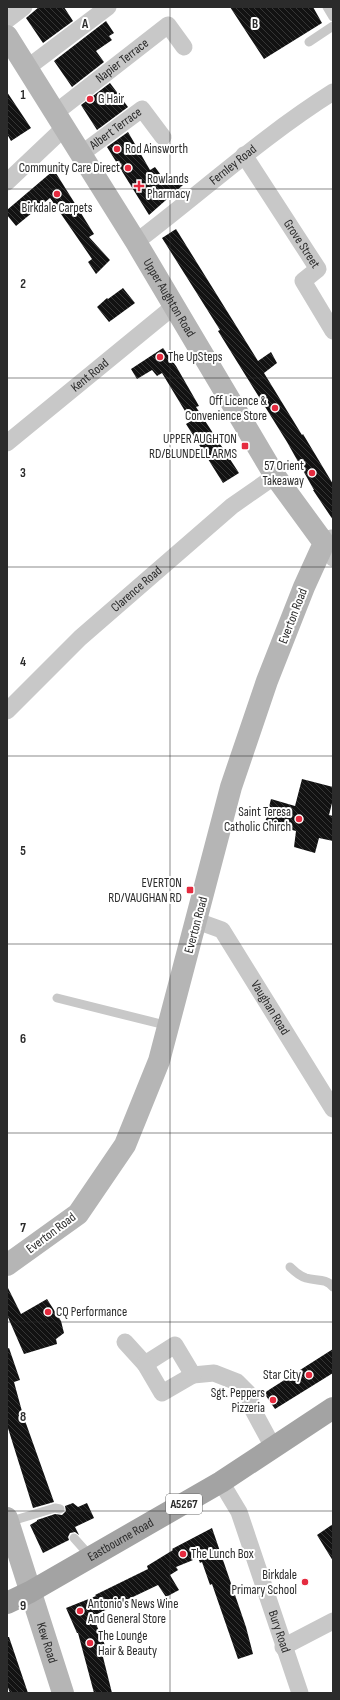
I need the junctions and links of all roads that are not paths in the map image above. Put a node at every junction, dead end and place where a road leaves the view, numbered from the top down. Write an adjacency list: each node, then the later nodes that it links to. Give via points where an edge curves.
1 (24, 7): 5 (street)
2 (108, 7): 10 (street)
3 (327, 7): 4 (lane)
4 (333, 17)
5 (7, 20)
6 (333, 26): 8 (lane)
7 (7, 36): 10 (main road, Upper Aughton Road)
8 (309, 42)
9 (184, 46): 12 (street, Napier Terrace, via 168,25)
10 (27, 68): 12 (main road, Upper Aughton Road)
11 (333, 92): 15 (street, Fernley Road)
12 (60, 120): 14 (main road, Upper Aughton Road); 16 (street)
13 (163, 137): 14 (street, Albert Terrace, via 142,109)
14 (81, 154): 17 (main road, Upper Aughton Road)
15 (244, 155): 17 (street, Fernley Road); 19 (street, Grove Street, via 318,269 303,281)
16 (7, 182)
17 (136, 242): 18 (main road, Upper Aughton Road)
18 (174, 307): 20 (street, Kent Road); 21 (main road, Upper Aughton Road)
19 (333, 331)
20 (7, 443)
21 (275, 476): 22 (main road, Upper Aughton Road); 23 (street, Clarence Road, via 232,506 80,638)
22 (330, 546): 24 (main road, Everton Road, via 304,587 267,681 231,787)
23 (7, 711)
24 (197, 921): 26 (main road, Everton Road); 27 (street, Vaughan Road, via 222,930)
25 (57, 998): 26 (lane)
26 (169, 1026): 28 (main road, Everton Road, via 159,1061 125,1145 78,1214)
27 (333, 1108)
28 (7, 1265)
29 (290, 1267): 30 (lane, via 300,1276 322,1280)
30 (333, 1287)
31 (125, 1342): 32 (street)
32 (145, 1364): 33 (street, via 162,1393); 33 (street, via 175,1345)
33 (193, 1375): 35 (street, via 214,1373 237,1382 248,1392 253,1410)
34 (333, 1408): 35 (main road, Eastbourne Road / A5267)
35 (273, 1447): 36 (main road, Eastbourne Road / A5267)
36 (221, 1482): 40 (main road, Eastbourne Road / A5267); 44 (street, Bury Road, via 239,1512)
37 (60, 1510): 38 (lane, via 55,1508)
38 (8, 1520): 41 (main road, Kew Road)
39 (74, 1538): 40 (lane)
40 (91, 1557): 41 (main road, Eastbourne Road / A5267)
41 (30, 1592): 42 (main road, Eastbourne Road / A5267); 45 (main road, Kew Road)
42 (7, 1603)
43 (333, 1621): 44 (street)
44 (283, 1647): 46 (street, Bury Road)
45 (63, 1693)
46 (300, 1693)

